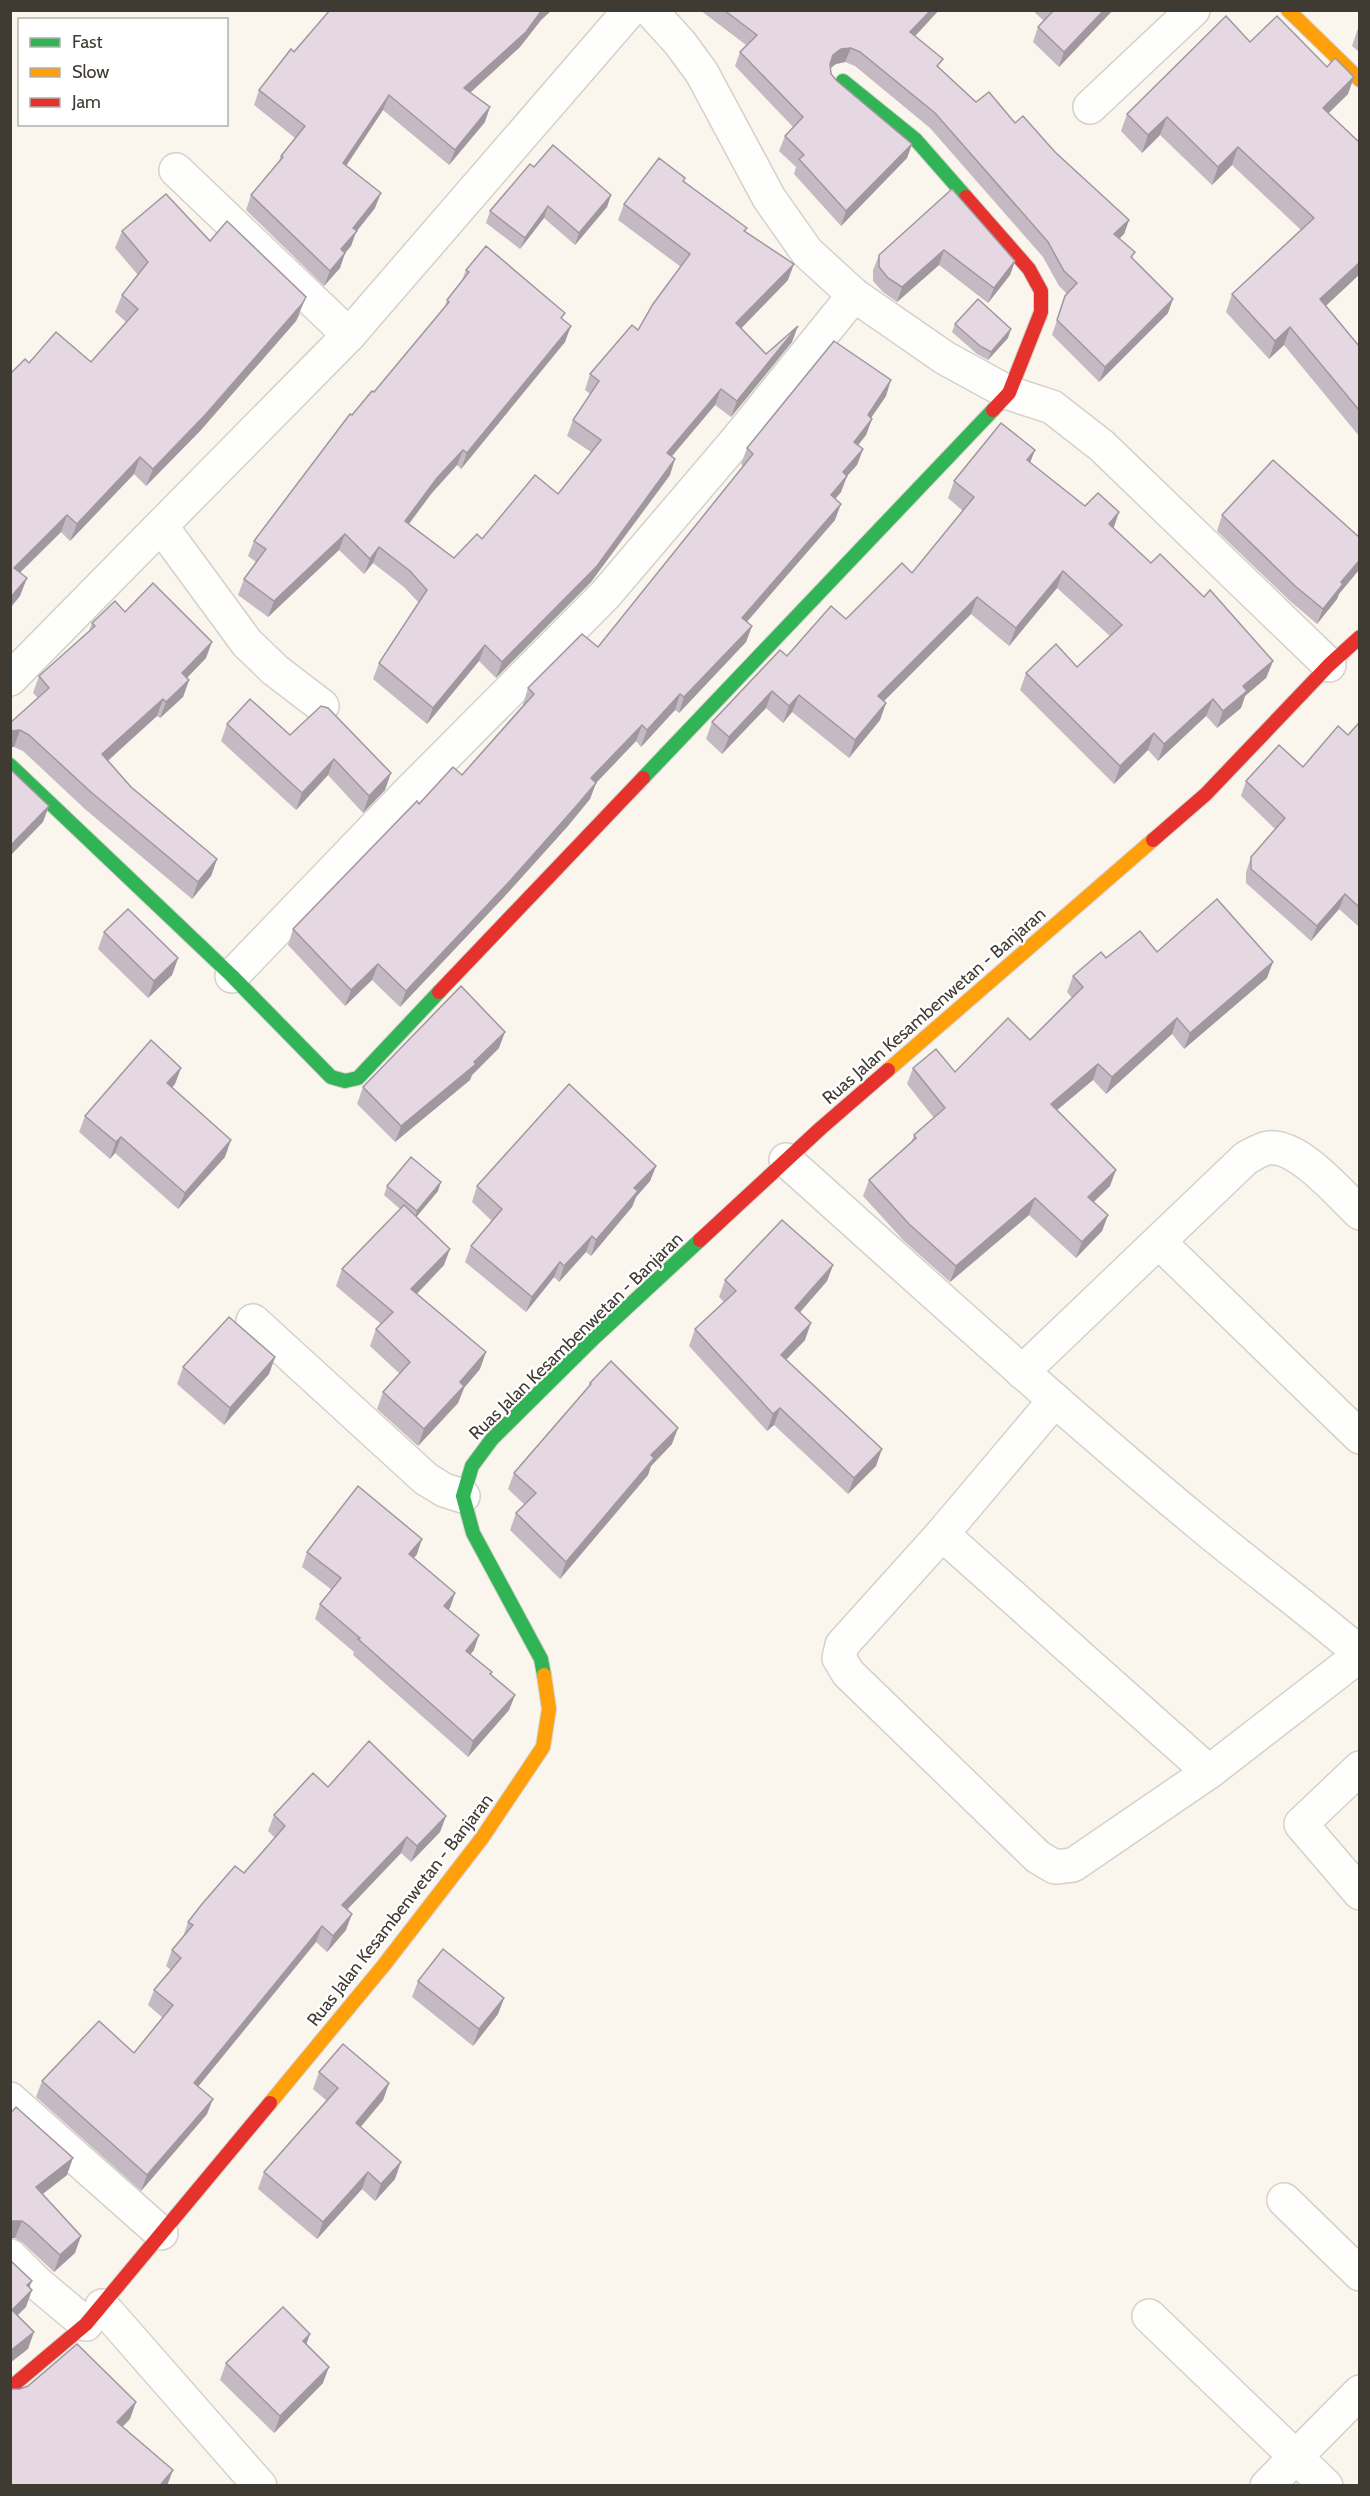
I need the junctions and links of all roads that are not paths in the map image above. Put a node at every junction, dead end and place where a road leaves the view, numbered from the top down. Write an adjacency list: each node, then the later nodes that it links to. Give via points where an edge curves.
1 (630, 10): 10 (street)
2 (650, 10): 9 (street, via 702,73 769,198 807,252)
3 (1193, 10): 7 (street)
4 (1288, 10): 5 (main road)
5 (1359, 80)
6 (843, 81): 11 (main road, via 916,140 1029,269 1041,291 1041,312)
7 (1090, 107)
8 (176, 170): 10 (street)
9 (854, 295): 11 (street, via 945,358); 18 (street, via 605,596)
10 (349, 335): 12 (street)
11 (1009, 393): 14 (street, via 1052,407 1102,446); 18 (main road, via 358,1078 345,1081 331,1077)
12 (161, 526): 15 (street); 16 (street, via 247,643)
13 (1359, 637): 14 (main road, Ruas Jalan Kesambenwetan - Banjaran)
14 (1329, 665): 19 (main road, Ruas Jalan Kesambenwetan - Banjaran, via 1206,794)
15 (10, 679)
16 (322, 706)
17 (10, 765): 18 (main road)
18 (232, 975)
19 (786, 1160): 23 (street); 26 (main road, Ruas Jalan Kesambenwetan - Banjaran, via 593,1339 492,1439 472,1466)
20 (1359, 1213): 21 (street, via 1302,1159 1286,1150 1268,1148 1246,1158)
21 (1159, 1242): 23 (street); 25 (street)
22 (254, 1321): 26 (street, via 426,1479)
23 (1022, 1372): 24 (street)
24 (1055, 1400): 27 (street); 28 (street)
25 (1359, 1437)
26 (463, 1496): 34 (main road, Ruas Jalan Kesambenwetan - Banjaran, via 473,1533 541,1659 549,1709 543,1747 482,1838 384,1965)
27 (942, 1534): 30 (street); 30 (street, via 842,1645 839,1658 848,1673 1038,1857 1055,1867 1073,1865)
28 (1359, 1654): 30 (street)
29 (1359, 1768): 31 (street, via 1301,1824)
30 (1209, 1772)
31 (1359, 1893)
32 (10, 2099): 34 (street)
33 (1284, 2200): 36 (street)
34 (161, 2234): 37 (main road, Ruas Jalan Kesambenwetan - Banjaran)
35 (10, 2256): 37 (street, via 37,2283)
36 (1359, 2274)
37 (94, 2315): 39 (main road, Ruas Jalan Kesambenwetan - Banjaran); 42 (street)
38 (1149, 2316): 41 (street)
39 (10, 2388)
40 (1359, 2392): 41 (street)
41 (1296, 2457): 43 (street); 44 (street)
42 (260, 2486)
43 (1267, 2486)
44 (1326, 2486)

